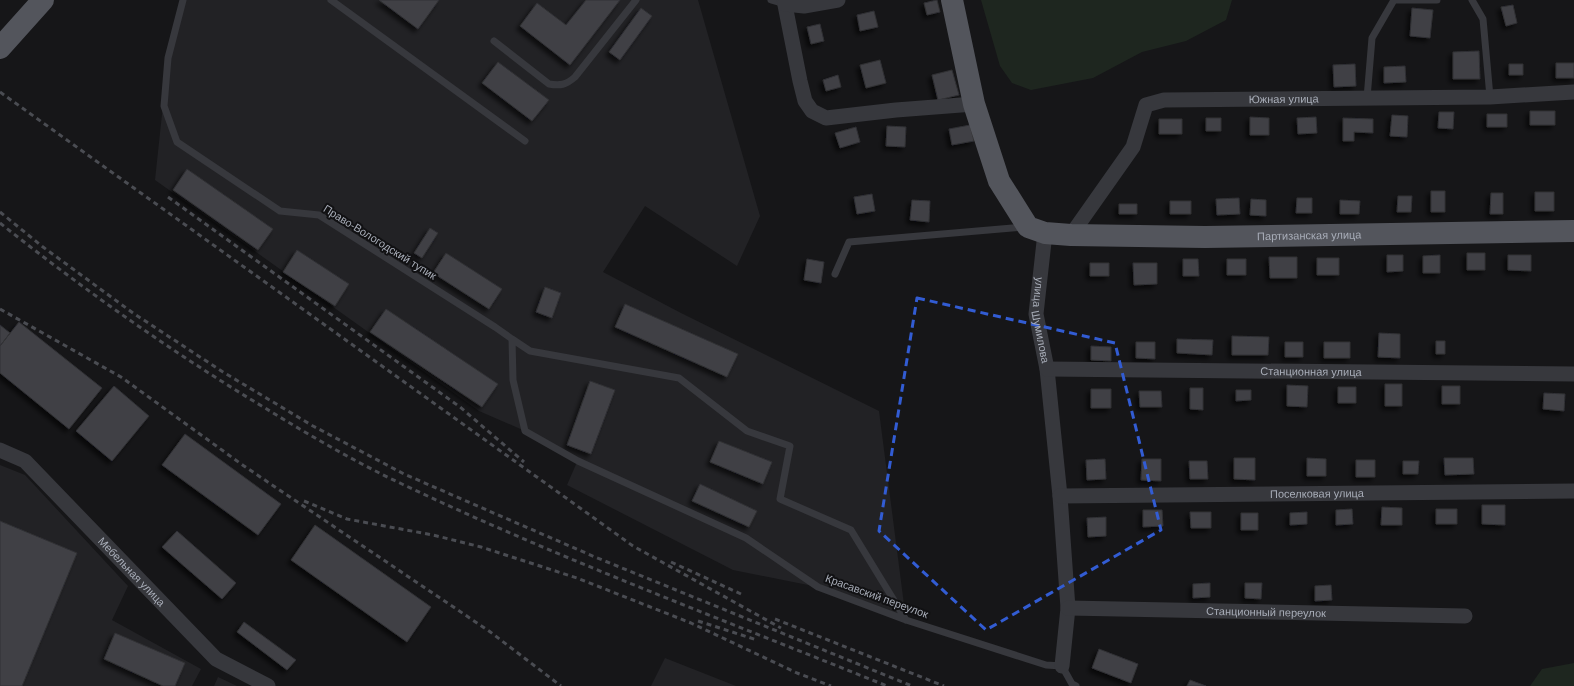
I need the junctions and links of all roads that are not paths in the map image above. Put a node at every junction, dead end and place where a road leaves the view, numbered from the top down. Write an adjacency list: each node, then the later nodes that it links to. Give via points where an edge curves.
1 (43, 0): 11 (main road)
2 (183, 0): 22 (lane, Право-Вологодский тупик, via 168,58 164,106 177,142 280,211 319,215)
3 (331, 0): 17 (lane)
4 (636, 0): 12 (lane, via 567,84 549,84)
5 (771, 0): 10 (lane)
6 (838, 0): 10 (street, via 804,6)
7 (952, 0): 16 (main road)
8 (1437, 0): 15 (lane, via 1394,0 1372,38)
9 (1472, 0): 14 (lane, via 1483,19)
10 (785, 2): 16 (street, via 800,81 812,111 826,118)
11 (6, 41)
12 (494, 41)
13 (1574, 92): 14 (street, Южная улица)
14 (1490, 97): 15 (street, Южная улица)
15 (1367, 98): 20 (street, Южная улица, via 1164,100 1146,104 1133,147)
16 (974, 104): 18 (main road, via 999,181)
17 (525, 141)
18 (1036, 230): 20 (main road, Партизанская улица); 21 (lane, via 849,242); 23 (street, улица Шумилова, via 1036,314)
19 (1574, 231): 20 (main road, Партизанская улица, via 1205,237)
20 (1071, 235)
21 (835, 274)
22 (512, 339): 30 (lane, Красавский переулок, via 513,380 525,431 578,462 746,538 818,587); 30 (lane, Право-Вологодский тупик, via 530,351 679,378 747,431 790,446 780,499 851,530)
23 (1047, 369): 24 (street, Станционная улица); 27 (street, улица Шумилова)
24 (1574, 374)
25 (0, 450): 32 (street, Мебельная улица, via 25,461 216,659)
26 (1574, 491): 27 (street, Поселковая улица)
27 (1060, 496): 28 (street, улица Шумилова)
28 (1068, 608): 29 (street, Станционный переулок); 31 (street, улица Шумилова)
29 (1465, 616)
30 (906, 620): 31 (lane, Красавский переулок, via 1046,665)
31 (1062, 666): 33 (lane, via 1072,684)
32 (268, 686)
33 (1076, 686)

